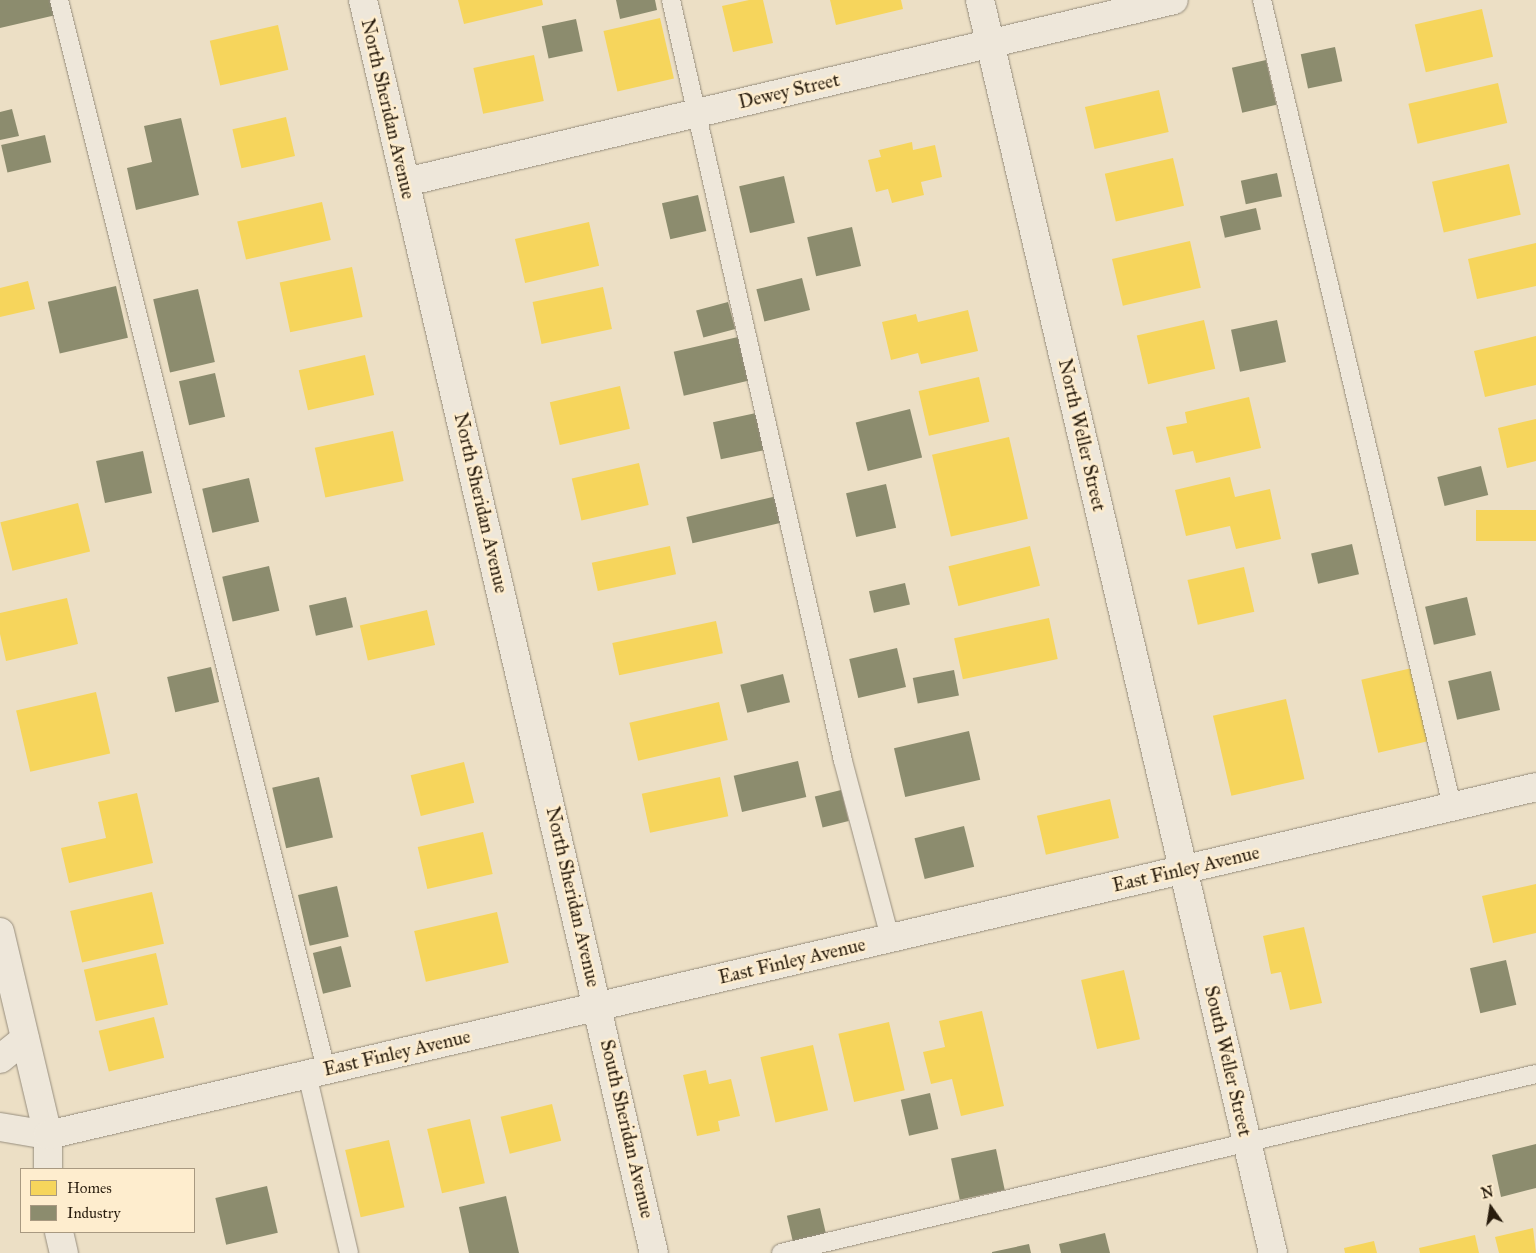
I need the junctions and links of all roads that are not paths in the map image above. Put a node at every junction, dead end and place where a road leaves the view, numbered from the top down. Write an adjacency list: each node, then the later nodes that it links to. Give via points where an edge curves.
1 (59, 0): 18 (lane)
2 (363, 0): 9 (street, North Sheridan Avenue)
3 (671, 0): 8 (lane)
4 (980, 0): 7 (street, North Weller Street)
5 (1174, 0): 7 (street, Dewey Street)
6 (1262, 0): 11 (lane)
7 (990, 43): 8 (street, Dewey Street); 12 (street, North Weller Street)
8 (696, 113): 9 (street, Dewey Street); 14 (lane, via 841,752)
9 (406, 182): 15 (street, North Sheridan Avenue)
10 (1536, 787): 11 (street, East Finley Avenue)
11 (1452, 806): 12 (street, East Finley Avenue)
12 (1184, 870): 14 (street, East Finley Avenue); 22 (street, South Weller Street)
13 (0, 932): 16 (street)
14 (890, 938): 15 (street, East Finley Avenue)
15 (599, 1006): 18 (street, East Finley Avenue); 27 (street, South Sheridan Avenue)
16 (25, 1040): 17 (street); 21 (street)
17 (0, 1059)
18 (316, 1072): 21 (street, East Finley Avenue); 26 (lane)
19 (1536, 1074): 22 (lane)
20 (0, 1127): 21 (street)
21 (48, 1135): 23 (street)
22 (1247, 1143): 28 (lane); 29 (street, South Weller Street)
23 (48, 1168)
24 (59, 1233): 25 (street)
25 (64, 1253)
26 (349, 1253)
27 (654, 1253)
28 (781, 1253)
29 (1273, 1253)

